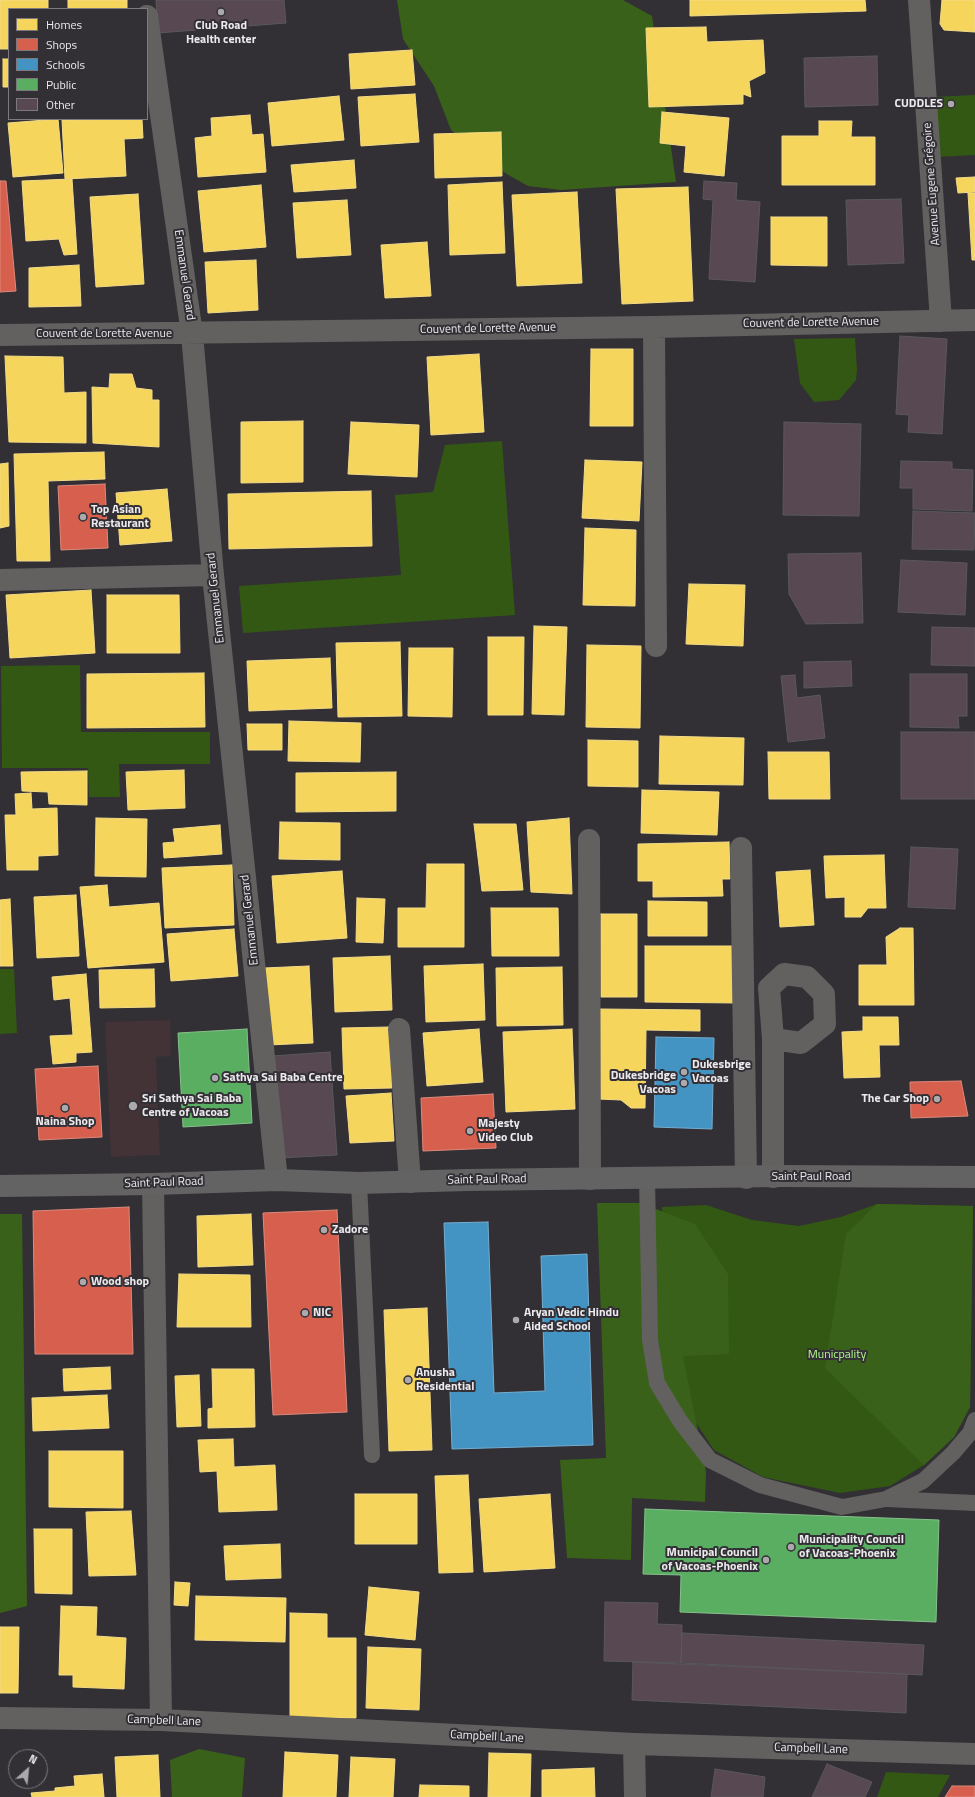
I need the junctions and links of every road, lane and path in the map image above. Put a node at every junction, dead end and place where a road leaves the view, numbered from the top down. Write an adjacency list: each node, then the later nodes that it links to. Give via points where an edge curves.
1 (919, 0): 4 (street, Avenue Eugene Grégoire)
2 (148, 23): 6 (street, Emmanuel Gerard)
3 (975, 320): 4 (street, Couvent de Lorette Avenue)
4 (941, 321): 5 (street, Couvent de Lorette Avenue)
5 (654, 327): 6 (street, Couvent de Lorette Avenue); 10 (street)
6 (192, 334): 7 (street, Couvent de Lorette Avenue); 8 (street, Emmanuel Gerard)
7 (0, 335)
8 (213, 575): 9 (street); 20 (street, Emmanuel Gerard)
9 (0, 580)
10 (656, 646)
11 (589, 840): 19 (street)
12 (741, 848): 18 (street)
13 (399, 1029): 21 (street)
14 (772, 1039): 15 (street)
15 (773, 1177): 16 (main road, Saint Paul Road); 18 (main road, Saint Paul Road)
16 (975, 1177)
17 (647, 1178): 18 (main road, Saint Paul Road); 19 (main road, Saint Paul Road); 27 (lane, via 650,1340 657,1383 680,1421 710,1460 760,1485 842,1507)
18 (746, 1178)
19 (590, 1179): 21 (main road, Saint Paul Road)
20 (277, 1180): 22 (main road, Saint Paul Road); 23 (main road, Saint Paul Road)
21 (410, 1182): 22 (main road, Saint Paul Road)
22 (359, 1183): 26 (lane)
23 (153, 1184): 24 (main road, Saint Paul Road); 30 (street)
24 (0, 1186)
25 (975, 1420): 27 (lane, via 970,1433 953,1453 923,1481)
26 (372, 1456)
27 (886, 1499): 28 (lane)
28 (975, 1504)
29 (0, 1718): 30 (street, Campbell Lane)
30 (161, 1720): 31 (street, Campbell Lane)
31 (634, 1744): 32 (street, Campbell Lane); 33 (street)
32 (975, 1754)
33 (635, 1797)

